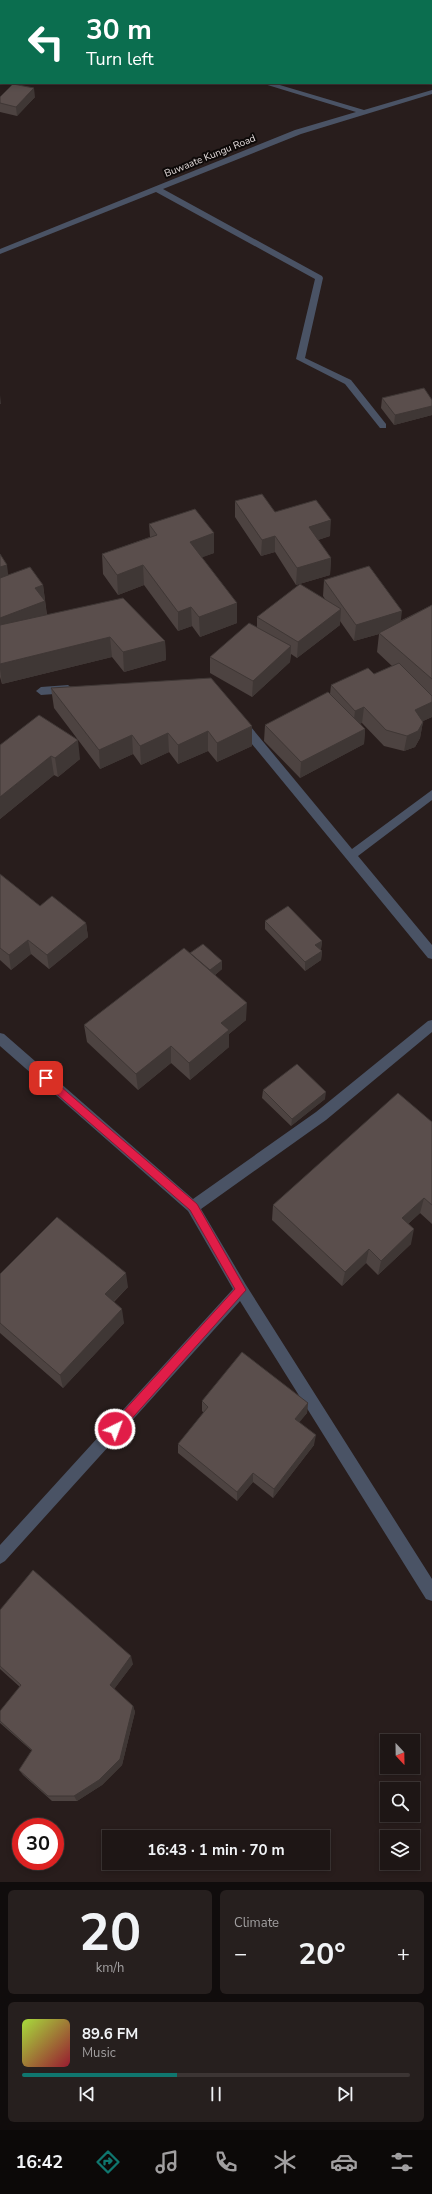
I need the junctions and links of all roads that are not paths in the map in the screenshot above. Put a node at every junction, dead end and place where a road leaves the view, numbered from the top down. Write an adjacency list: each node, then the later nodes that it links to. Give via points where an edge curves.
1 (268, 84): 3 (street)
2 (432, 92): 3 (street, Buwaate Kungu Road)
3 (363, 112): 4 (street, Buwaate Kungu Road, via 298,132)
4 (156, 189): 5 (street, Buwaate Kungu Road); 6 (street, via 319,278 300,359 348,382)
5 (0, 252)
6 (383, 426)
7 (80, 689): 8 (street)
8 (41, 691)
9 (236, 716): 11 (street)
10 (432, 794): 11 (street)
11 (350, 856): 12 (street)
12 (432, 954)
13 (432, 1026): 15 (street, via 321,1116)
14 (0, 1038): 15 (street)
15 (193, 1207): 16 (street)
16 (241, 1290): 17 (street); 18 (street)
17 (0, 1556)
18 (432, 1593)

